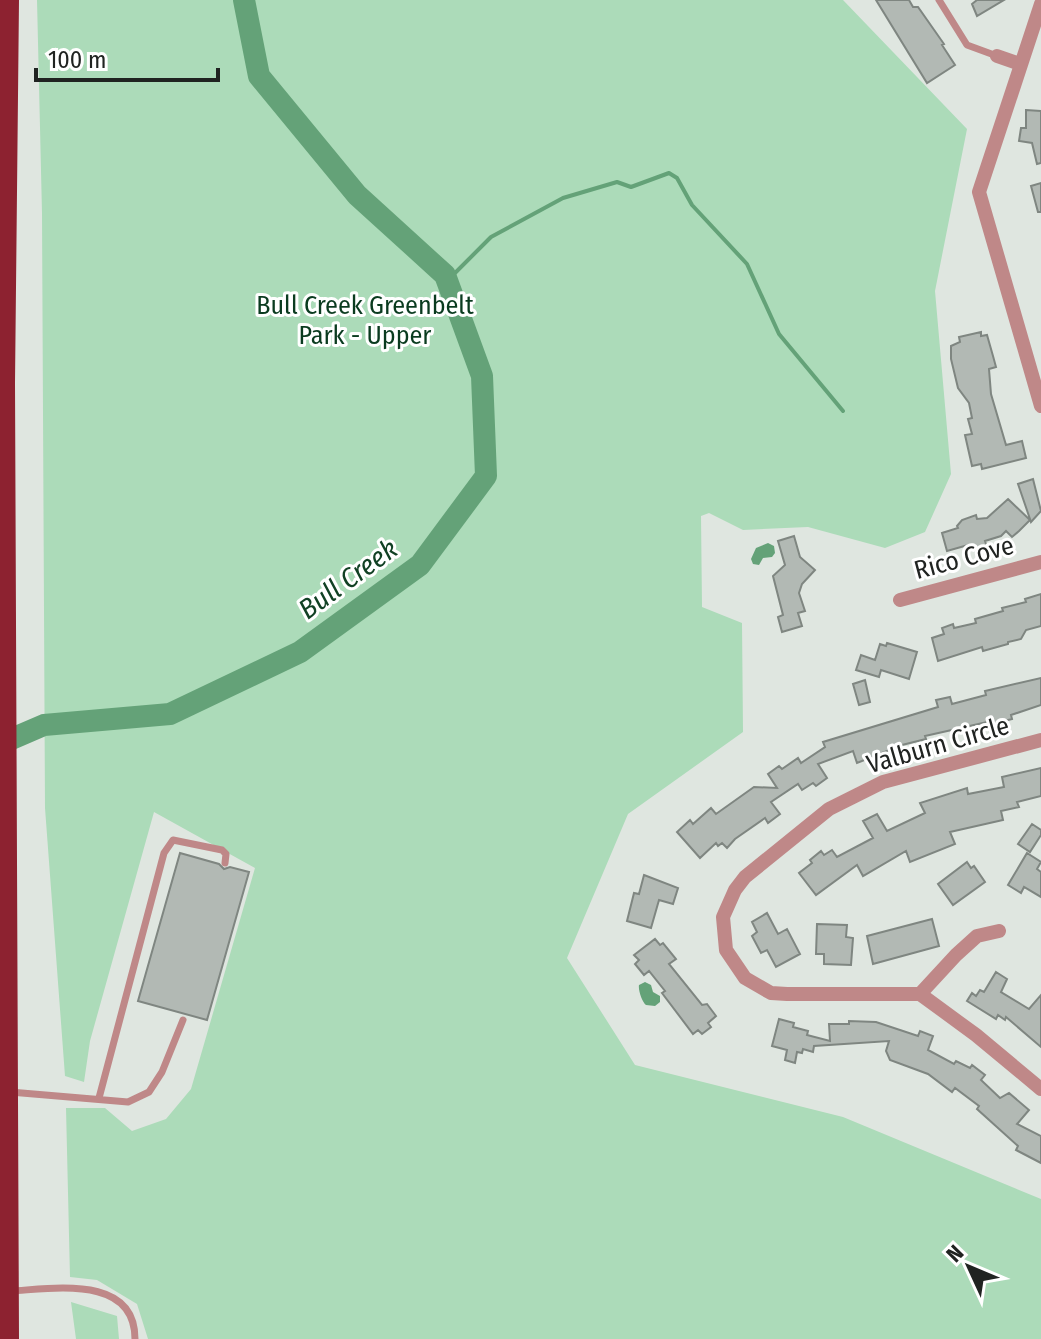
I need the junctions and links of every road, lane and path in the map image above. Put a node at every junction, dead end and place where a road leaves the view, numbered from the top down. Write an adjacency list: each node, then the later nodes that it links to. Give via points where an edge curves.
1 (8, 0): 6 (highway)
2 (939, 0): 4 (lane, via 967,45)
3 (1041, 4): 5 (street)
4 (997, 56): 5 (street)
5 (1020, 64): 7 (street, via 979,192)
6 (2, 383): 16 (highway)
7 (1041, 406)
8 (1041, 562): 9 (street, Rico Cove)
9 (900, 600)
10 (1041, 740): 13 (street, Valburn Circle, via 883,782 829,809 735,890 723,917 726,950 745,978 771,993)
11 (225, 863): 17 (lane, via 222,850 173,840 164,853)
12 (999, 931): 13 (street, via 977,936)
13 (920, 994): 15 (street)
14 (183, 1020): 17 (lane, via 149,1092 128,1102)
15 (1041, 1089)
16 (8, 1092): 17 (lane); 18 (highway)
17 (99, 1098)
18 (4, 1292): 19 (highway); 20 (lane, via 97,1290 120,1303 135,1327)
19 (8, 1339)
20 (135, 1339)

